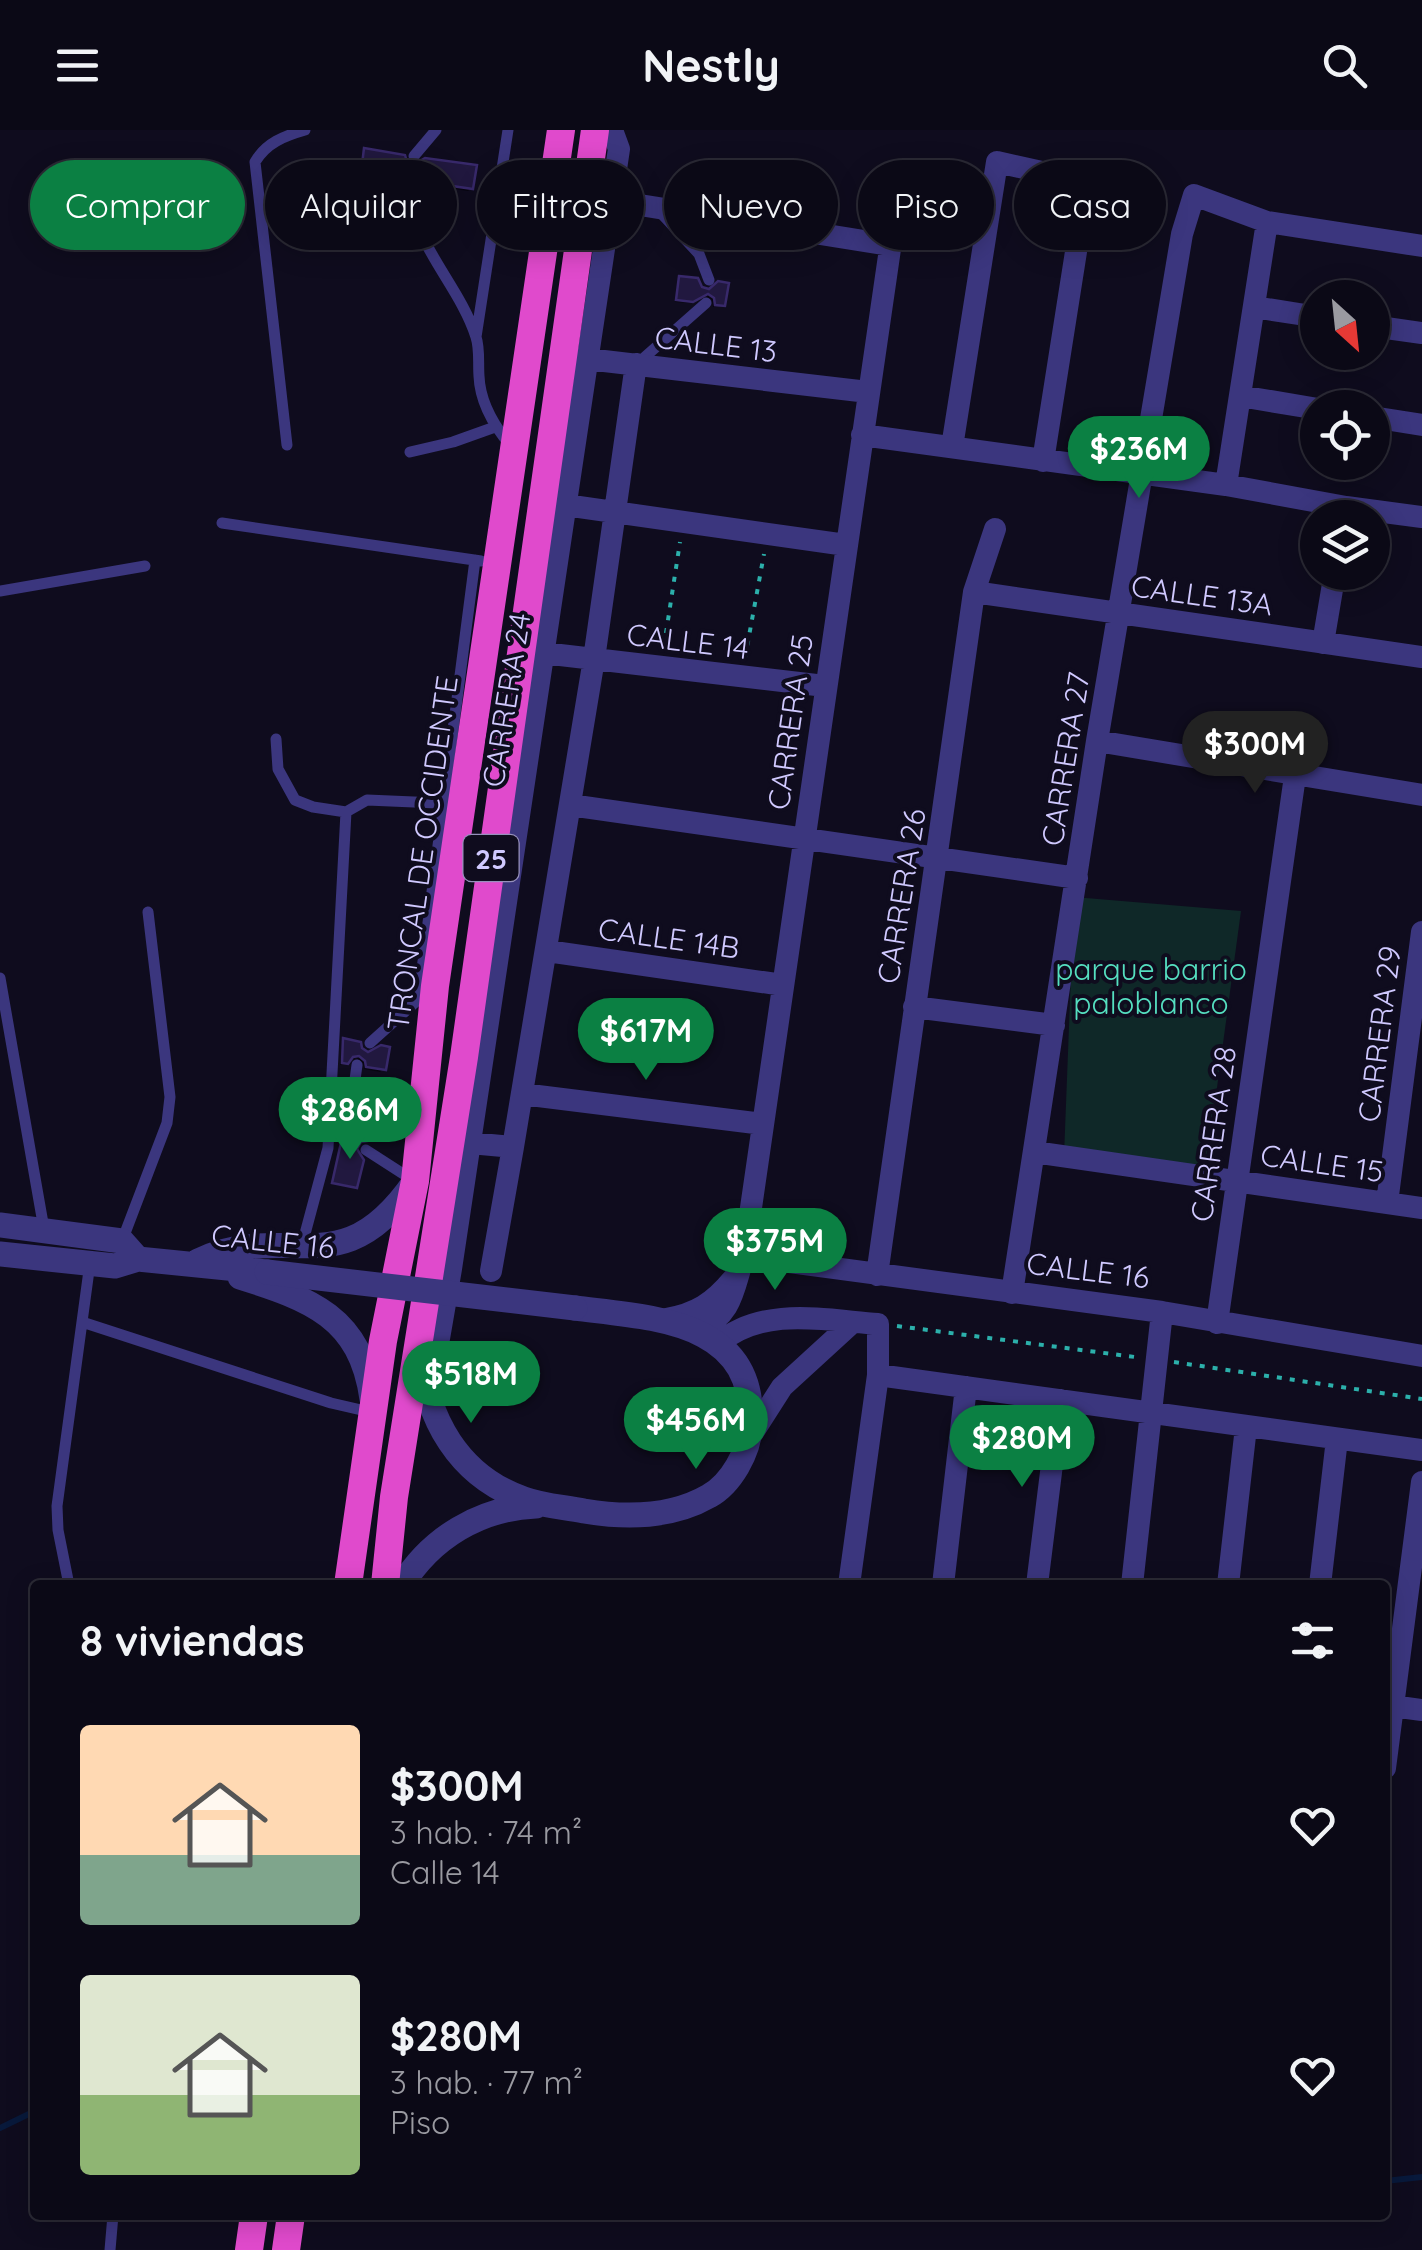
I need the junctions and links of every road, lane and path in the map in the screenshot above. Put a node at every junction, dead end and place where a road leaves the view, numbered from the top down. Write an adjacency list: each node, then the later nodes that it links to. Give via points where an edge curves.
1 (305, 130): 36 (lane, via 279,138 255,162)
2 (436, 130): 7 (lane)
3 (508, 130): 25 (lane)
4 (561, 130): 35 (highway, TRONCAL DE OCCIDENTE / 25)
5 (595, 130): 8 (highway, 25)
6 (612, 130): 9 (street, CARRERA 24, via 619,149)
7 (414, 156)
8 (596, 160)
9 (614, 160)
10 (644, 207): 11 (street)
11 (658, 210): 13 (street); 19 (lane, via 698,254)
12 (1268, 222): 14 (street); 21 (street); 40 (street, CARRERA 27, via 1194,195)
13 (858, 239)
14 (1422, 246)
15 (429, 250): 25 (lane)
16 (586, 250): 28 (highway, 25)
17 (594, 250): 26 (street, CARRERA 24)
18 (888, 250): 29 (street, CARRERA 25)
19 (709, 280)
20 (706, 303): 27 (lane)
21 (1254, 307): 22 (street); 30 (street)
22 (1300, 314)
23 (1390, 329): 24 (street)
24 (1422, 334)
25 (476, 337): 35 (lane, via 479,381)
26 (587, 359): 27 (street, CALLE 13); 28 (street, CALLE 13); 43 (street, CARRERA 24)
27 (636, 364): 29 (street, CALLE 13); 44 (street)
28 (559, 370): 113 (highway, 25)
29 (868, 392): 34 (street, CARRERA 25)
30 (1240, 396): 31 (street); 41 (street)
31 (1300, 405)
32 (1390, 420): 33 (street)
33 (1422, 425)
34 (862, 435): 37 (street); 51 (street, CARRERA 25)
35 (504, 438): 38 (lane); 52 (highway, TRONCAL DE OCCIDENTE / 25)
36 (288, 445)
37 (952, 447): 39 (street); 39 (street, via 997,162 1087,182)
38 (410, 452)
39 (1043, 461): 40 (street)
40 (1141, 475): 41 (street); 57 (street, CARRERA 27)
41 (1226, 485): 42 (street)
42 (1300, 502)
43 (565, 504): 44 (street); 59 (street, CARRERA 24)
44 (615, 512): 47 (street); 61 (street)
45 (1390, 514): 46 (street)
46 (1422, 516)
47 (683, 522): 50 (street); 62 (path)
48 (222, 524): 52 (lane)
49 (995, 529): 56 (street, CARRERA 26)
50 (768, 535): 51 (street); 63 (path)
51 (846, 544): 64 (street, CARRERA 25)
52 (485, 562): 69 (highway, TRONCAL DE OCCIDENTE / 25)
53 (145, 566): 55 (lane)
54 (1332, 590): 58 (street)
55 (0, 591)
56 (974, 592): 57 (street, CALLE 13A); 73 (street, CARRERA 26)
57 (1118, 613): 58 (street, CALLE 13A); 66 (street, CARRERA 27)
58 (1324, 643): 60 (street, CALLE 13A)
59 (543, 653): 61 (street, CALLE 14); 88 (street, CARRERA 24)
60 (1422, 657)
61 (594, 660): 62 (street, CALLE 14); 70 (street)
62 (661, 668): 63 (street, CALLE 14)
63 (742, 677): 64 (street, CALLE 14)
64 (826, 686): 72 (street, CARRERA 25)
65 (276, 739): 71 (lane, via 278,769 295,800)
66 (1097, 741): 67 (street); 74 (street, CARRERA 27)
67 (1296, 776): 68 (street); 92 (street, CARRERA 28)
68 (1422, 795)
69 (453, 804): 71 (lane, via 367,800); 80 (highway, TRONCAL DE OCCIDENTE / 25)
70 (570, 805): 72 (street); 77 (street)
71 (346, 812): 98 (lane, via 334,1148)
72 (804, 840): 73 (street); 79 (street, CARRERA 25)
73 (937, 859): 74 (street); 81 (street, CARRERA 26)
74 (1076, 878): 82 (street, CARRERA 27)
75 (148, 912): 99 (lane, via 170,1098)
76 (1422, 932): 94 (street, CARRERA 29)
77 (547, 950): 79 (street, CALLE 14B); 85 (street)
78 (0, 978): 97 (lane)
79 (783, 986): 86 (street, CARRERA 25)
80 (426, 993): 83 (lane); 93 (highway, TRONCAL DE OCCIDENTE / 25)
81 (914, 1007): 82 (street); 105 (street, CARRERA 26)
82 (1054, 1026): 91 (street, CARRERA 27)
83 (370, 1043)
84 (357, 1066): 87 (lane)
85 (522, 1094): 86 (street); 89 (street)
86 (763, 1124): 102 (street, CARRERA 25)
87 (348, 1131)
88 (470, 1143): 89 (street); 119 (street, CARRERA 24)
89 (513, 1147): 104 (street)
90 (366, 1150): 93 (lane)
91 (1034, 1152): 92 (street, CALLE 15); 106 (street, CARRERA 27)
92 (1236, 1180): 94 (street, CALLE 15); 111 (street, CARRERA 28)
93 (415, 1181): 98 (street, via 395,1210 361,1236); 122 (highway, TRONCAL DE OCCIDENTE / 25)
94 (1387, 1203): 95 (street, CALLE 15)
95 (1422, 1208)
96 (0, 1225): 97 (street, CALLE 16)
97 (44, 1229): 99 (street, CALLE 16)
98 (301, 1248): 103 (street, via 246,1246 210,1255)
99 (130, 1250): 101 (street, CALLE 16, via 115,1266); 103 (street, CALLE 16)
100 (0, 1254): 101 (street, CALLE 16)
101 (90, 1263): 109 (lane)
102 (741, 1264): 105 (street, CALLE 16); 108 (street, via 708,1306); 114 (street, CARRERA 25)
103 (197, 1266): 108 (street, CALLE 16, bridge); 122 (street, via 303,1298 334,1319 360,1353)
104 (491, 1272)
105 (876, 1275): 106 (street, CALLE 16)
106 (1012, 1293): 107 (street, CALLE 16)
107 (1162, 1312): 111 (street, CALLE 16); 116 (street)
108 (666, 1319): 114 (street, CALLE 16)
109 (82, 1322): 122 (lane); 130 (lane, via 57,1506)
110 (853, 1322): 112 (street); 114 (street, via 772,1319); 125 (street, via 782,1387)
111 (1217, 1323): 115 (street, CALLE 16)
112 (878, 1324): 116 (path); 117 (street)
113 (422, 1328): 119 (street); 132 (highway, 25)
114 (708, 1336): 125 (street, via 738,1367 752,1403)
115 (1422, 1356)
116 (1158, 1360): 120 (path); 123 (street)
117 (878, 1375): 118 (street); 134 (street)
118 (966, 1387): 121 (street); 135 (street)
119 (428, 1398): 129 (street, via 449,1443 474,1470 504,1491)
120 (1422, 1399)
121 (1060, 1400): 123 (street); 136 (street)
122 (374, 1413): 131 (highway, TRONCAL DE OCCIDENTE / 25)
123 (1152, 1414): 124 (street); 137 (street)
124 (1246, 1427): 126 (street); 138 (street)
125 (750, 1437): 129 (street, via 738,1466 714,1494 682,1509 611,1515)
126 (1337, 1439): 127 (street); 139 (street)
127 (1422, 1450)
128 (1422, 1482): 140 (street)
129 (551, 1505): 133 (street, via 472,1520 428,1551)
130 (68, 1580)
131 (349, 1580)
132 (386, 1580)
133 (406, 1580)
134 (850, 1580)
135 (944, 1580)
136 (1038, 1580)
137 (1133, 1580)
138 (1229, 1580)
139 (1321, 1580)
140 (1390, 1698)
141 (1390, 1705): 142 (street)
142 (1422, 1710)
143 (113, 2220): 146 (lane)
144 (253, 2220): 147 (highway)
145 (290, 2220): 148 (highway)
146 (110, 2250)
147 (249, 2250)
148 (286, 2250)

